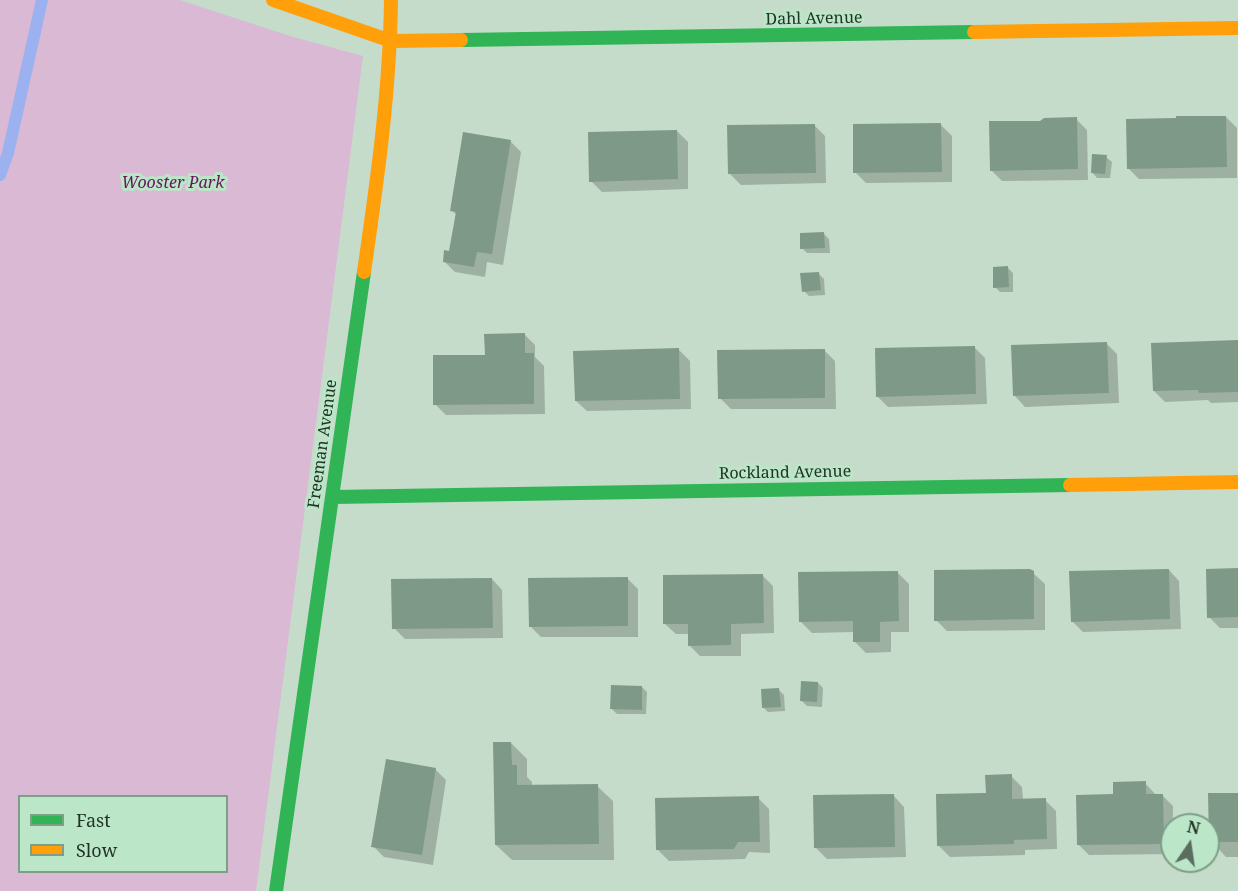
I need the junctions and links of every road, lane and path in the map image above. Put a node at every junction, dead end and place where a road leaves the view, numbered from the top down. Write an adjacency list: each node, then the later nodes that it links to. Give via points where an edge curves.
1 (273, 0): 4 (street)
2 (391, 0): 4 (street, Freeman Avenue)
3 (1238, 28): 4 (street, Dahl Avenue)
4 (391, 41): 6 (street, Freeman Avenue, via 374,200)
5 (1238, 482): 6 (street, Rockland Avenue)
6 (333, 497): 7 (street, Freeman Avenue)
7 (276, 891)

